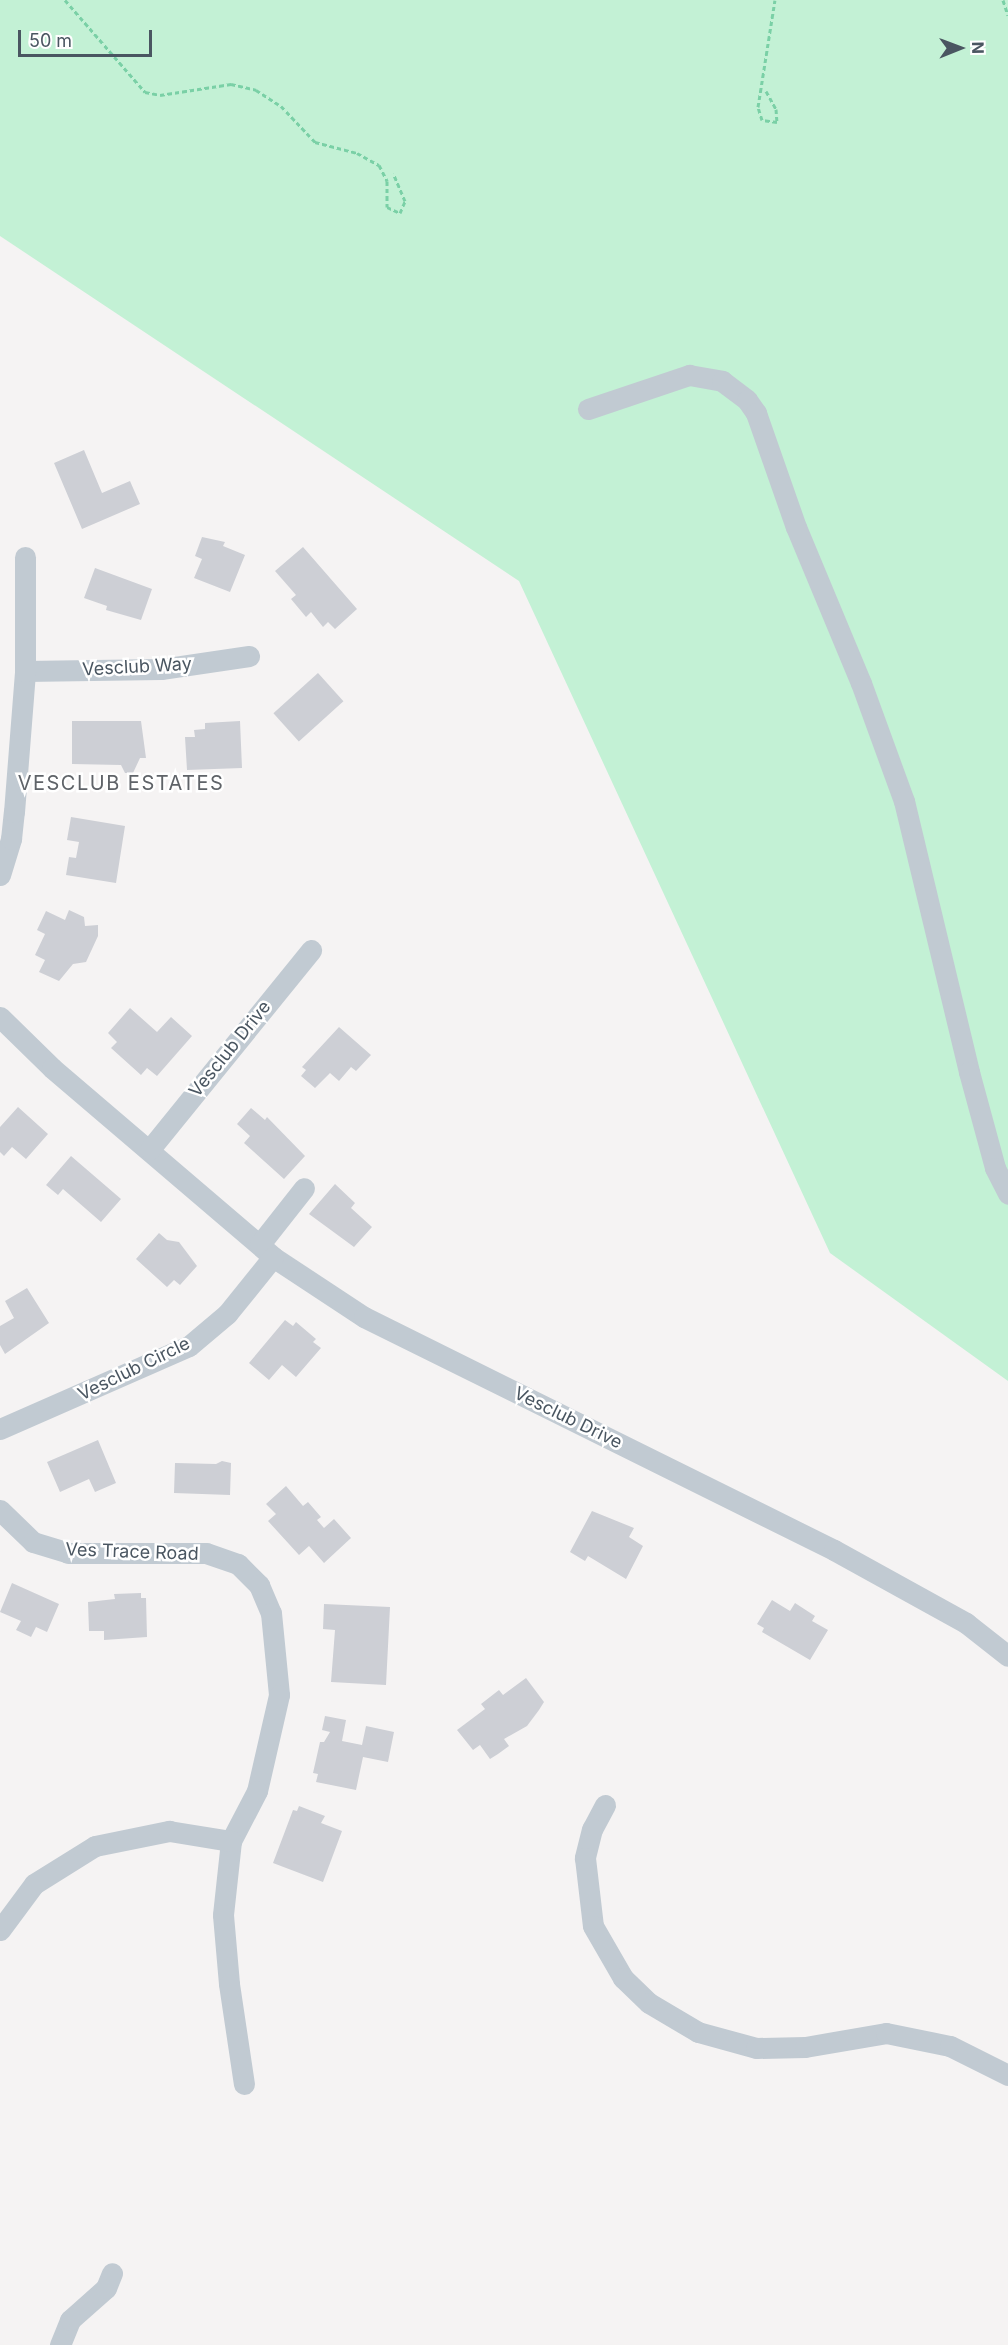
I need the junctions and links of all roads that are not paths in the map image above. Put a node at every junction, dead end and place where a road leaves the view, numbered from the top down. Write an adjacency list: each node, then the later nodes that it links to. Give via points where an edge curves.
1 (588, 409): 10 (street, via 665,381 698,375 735,389 756,413 796,527 861,683 904,801 969,1072 995,1168)
2 (25, 557): 4 (street)
3 (249, 656): 4 (street, Vesclub Way, via 161,669)
4 (25, 671): 5 (street, via 11,839)
5 (0, 875)
6 (311, 950): 8 (street, Vesclub Drive)
7 (0, 1017): 8 (street, Vesclub Drive, via 52,1068)
8 (150, 1149): 11 (street, Vesclub Drive)
9 (304, 1188): 11 (street, Vesclub Circle)
10 (1008, 1194)
11 (267, 1250): 12 (street, Vesclub Circle, via 227,1314 189,1346); 14 (street, Vesclub Drive, via 364,1317 834,1550 966,1623)
12 (0, 1429)
13 (0, 1510): 16 (street, Ves Trace Road, via 33,1542 68,1553 206,1553 238,1564 259,1585 271,1612 279,1695 257,1791)
14 (1008, 1656)
15 (605, 1805): 18 (street, via 592,1829 585,1857 593,1926 622,1978 649,2003 698,2032 756,2048 805,2047 886,2033 950,2046)
16 (231, 1841): 17 (street, via 169,1831 95,1846 34,1884); 19 (street, Ves Trace Road, via 223,1915)
17 (0, 1930)
18 (1008, 2075)
19 (244, 2084)
20 (112, 2273): 21 (street, via 106,2288 70,2320)
21 (60, 2345)

